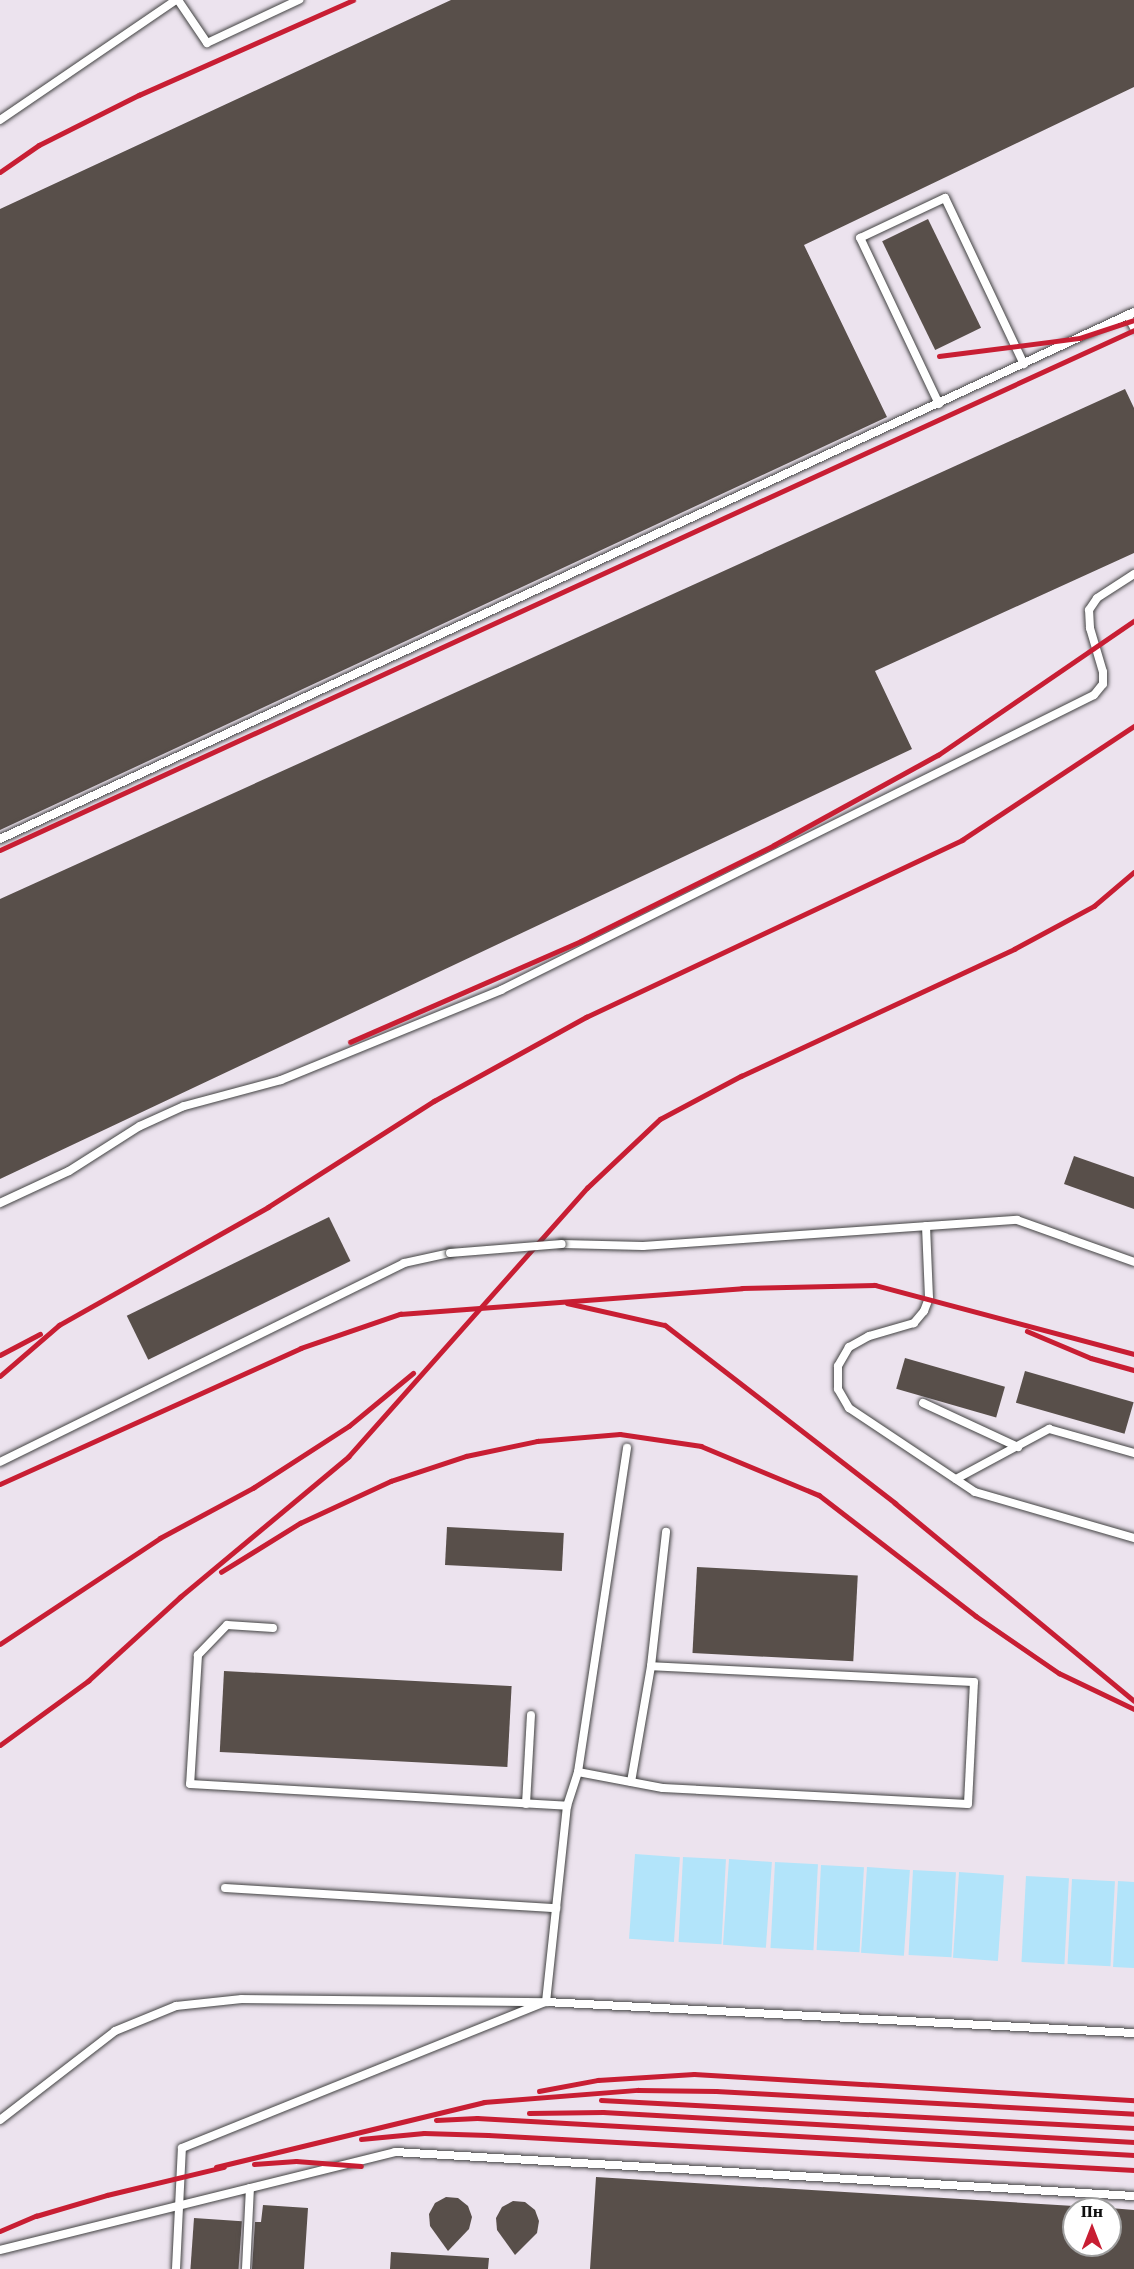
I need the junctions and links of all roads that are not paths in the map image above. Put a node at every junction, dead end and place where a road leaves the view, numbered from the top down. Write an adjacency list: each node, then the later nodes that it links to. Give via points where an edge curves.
1 (177, 0): 2 (lane, via 207,43); 3 (lane)
2 (298, 0)
3 (0, 120)
4 (1131, 314): 5 (lane); 6 (lane)
5 (1134, 328)
6 (1024, 364): 7 (lane); 7 (lane, via 945,198 860,238)
7 (939, 404): 9 (lane)
8 (1134, 574): 10 (lane, via 1097,598 1089,610 1103,672 1102,684 1094,695 501,990 281,1080 184,1106 140,1126 69,1171)
9 (0, 839)
10 (0, 1203)
11 (926, 1226): 12 (lane, via 1017,1220); 17 (lane, bridge, via 643,1246 562,1244 450,1253 404,1263); 18 (lane, via 929,1298 924,1311 914,1323 869,1336 849,1347 838,1366 837,1389 849,1408)
12 (1134, 1262)
13 (923, 1403): 14 (lane)
14 (1018, 1447): 16 (lane, via 1049,1429); 18 (lane)
15 (627, 1448): 24 (lane)
16 (1134, 1453)
17 (0, 1462)
18 (956, 1479): 20 (lane, via 975,1492)
19 (666, 1532): 22 (lane)
20 (1134, 1538)
21 (273, 1628): 26 (lane, via 227,1625 198,1655 190,1784)
22 (651, 1666): 25 (lane); 25 (lane, via 974,1682 968,1804 663,1788)
23 (531, 1715): 26 (lane)
24 (578, 1772): 25 (lane); 27 (lane)
25 (631, 1782)
26 (526, 1804): 27 (lane)
27 (567, 1806): 29 (lane)
28 (225, 1888): 29 (lane)
29 (556, 1908): 30 (lane)
30 (546, 2002): 31 (lane); 32 (lane, via 242,1999 176,2006 115,2031); 35 (lane, via 182,2148)
31 (1134, 2033)
32 (0, 2120)
33 (250, 2188): 34 (lane, via 395,2152); 35 (lane); 38 (lane)
34 (1134, 2196)
35 (179, 2206): 36 (lane); 37 (lane)
36 (0, 2250)
37 (176, 2269)
38 (246, 2269)

